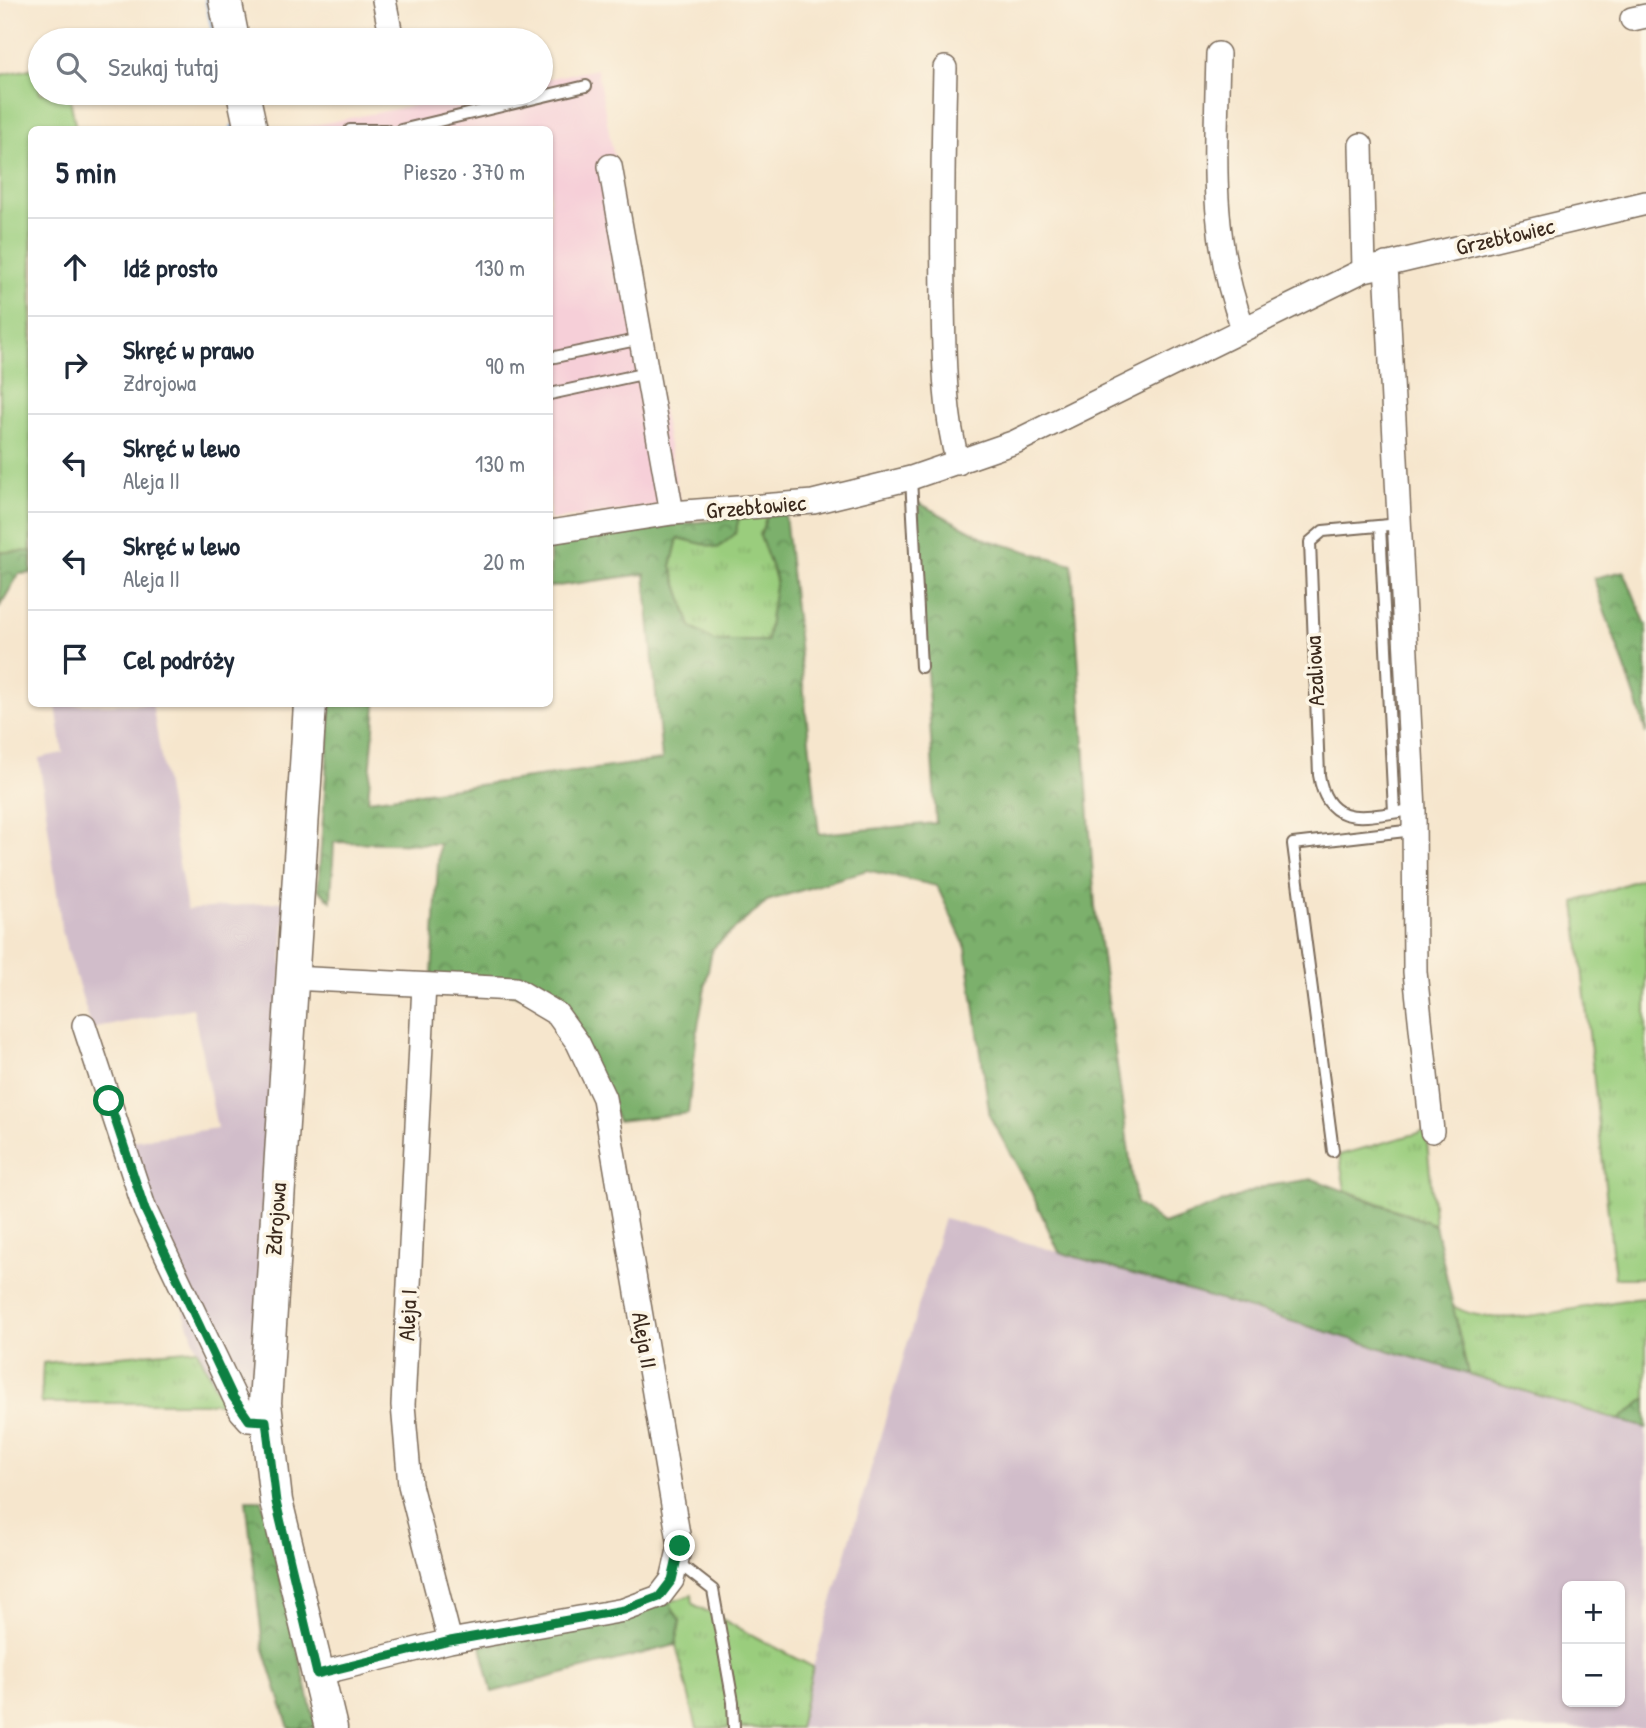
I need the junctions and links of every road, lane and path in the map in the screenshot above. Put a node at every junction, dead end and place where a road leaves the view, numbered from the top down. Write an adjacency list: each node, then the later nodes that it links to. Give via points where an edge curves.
1 (225, 0): 3 (street)
2 (384, 0): 4 (street)
3 (231, 28)
4 (390, 28)
5 (1218, 54): 17 (street, via 1216,216 1228,289)
6 (945, 68): 22 (street, via 944,345 950,436)
7 (586, 86): 8 (lane)
8 (553, 94)
9 (246, 105): 11 (street)
10 (506, 105): 12 (lane)
11 (250, 126)
12 (418, 126)
13 (1361, 145): 16 (street)
14 (610, 166): 18 (street)
15 (1646, 203): 16 (street, Grzebłowiec)
16 (1375, 267): 17 (street, Grzebłowiec); 25 (street)
17 (1243, 328): 22 (street, Grzebłowiec, via 1015,442)
18 (641, 339): 19 (lane); 20 (street)
19 (553, 357)
20 (647, 373): 21 (lane); 24 (street)
21 (553, 393)
22 (958, 463): 23 (street, Grzebłowiec)
23 (911, 478): 24 (street, Grzebłowiec, via 813,502); 27 (lane)
24 (672, 513): 26 (street, Grzebłowiec)
25 (1390, 525): 29 (street); 29 (lane, Azaliowa, via 1323,531 1310,542 1319,762 1326,801 1338,812 1352,817)
26 (553, 532)
27 (921, 667)
28 (310, 707): 30 (street, Zdrojowa)
29 (1407, 817): 33 (street, via 1415,972); 34 (lane, via 1293,844)
30 (291, 978): 31 (street, Aleja II); 35 (street, Zdrojowa, via 265,1370)
31 (424, 985): 36 (street, Aleja II, via 515,989 557,1014 578,1043 604,1098 680,1546); 37 (street, Aleja I, via 403,1405 410,1485)
32 (84, 1025): 35 (street, via 145,1210 237,1404 249,1420)
33 (1432, 1131)
34 (1333, 1151)
35 (266, 1421): 38 (street, Zdrojowa, via 276,1502)
36 (676, 1561): 37 (street, Aleja II, via 672,1580 659,1597 624,1610); 40 (lane, via 713,1590)
37 (450, 1641): 38 (street, Aleja II)
38 (317, 1674): 39 (street, Zdrojowa)
39 (331, 1728)
40 (734, 1728)

